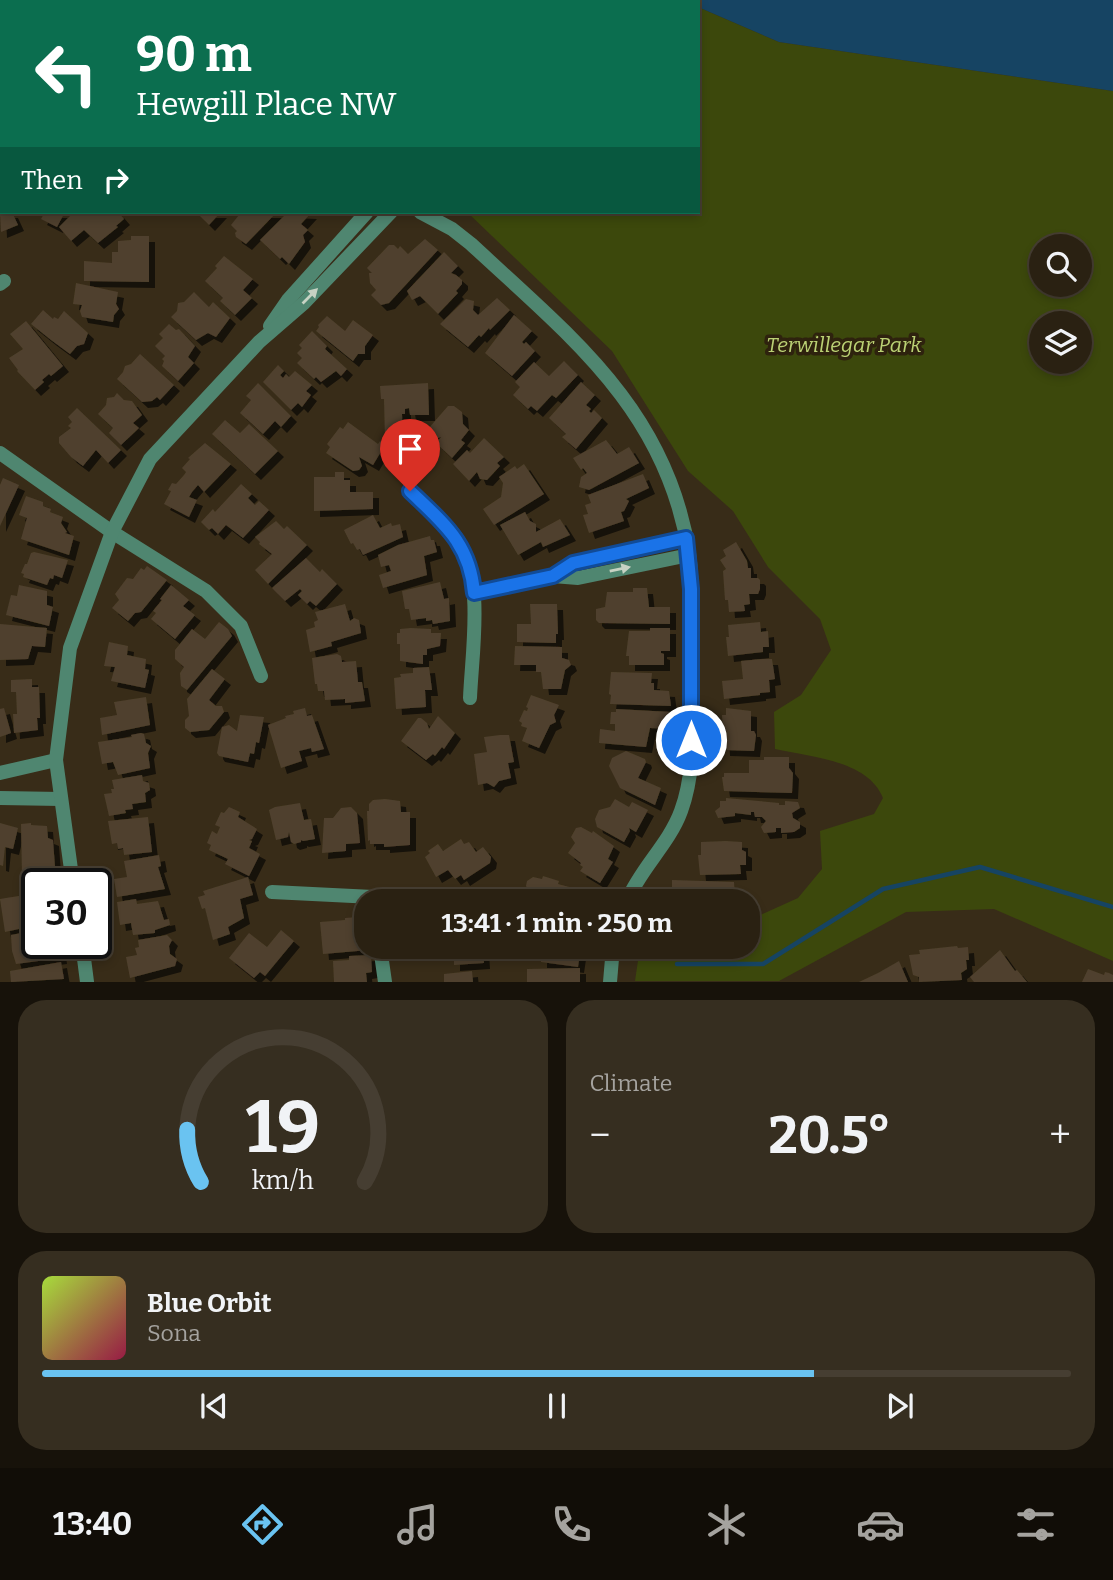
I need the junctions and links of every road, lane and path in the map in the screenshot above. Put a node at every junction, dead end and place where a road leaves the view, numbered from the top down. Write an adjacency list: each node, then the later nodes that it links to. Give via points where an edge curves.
1 (366, 214): 4 (street, via 288,300)
2 (389, 214): 4 (street, one-way to 2, via 304,303)
3 (424, 214): 8 (street, via 471,244 613,382 660,461)
4 (259, 342): 7 (street, via 150,459)
5 (0, 453): 7 (street)
6 (410, 491): 11 (street, via 457,539 470,566)
7 (112, 531): 12 (street, via 206,591 242,626); 14 (street, via 71,648)
8 (686, 538): 9 (street); 10 (street, via 573,563)
9 (689, 555): 10 (street, one-way to 9, via 578,578); 19 (street, via 690,779 681,814)
10 (553, 576): 11 (street)
11 (474, 593): 13 (street)
12 (261, 676)
13 (470, 698)
14 (56, 760): 15 (street); 17 (street)
15 (0, 774)
16 (0, 798): 17 (street)
17 (61, 799): 18 (street)
18 (71, 868)
19 (632, 889)
20 (272, 892): 21 (street)
21 (354, 896)
22 (84, 959): 25 (street)
23 (382, 959): 26 (street)
24 (612, 959): 27 (street)
25 (88, 982)
26 (385, 982)
27 (610, 982)

